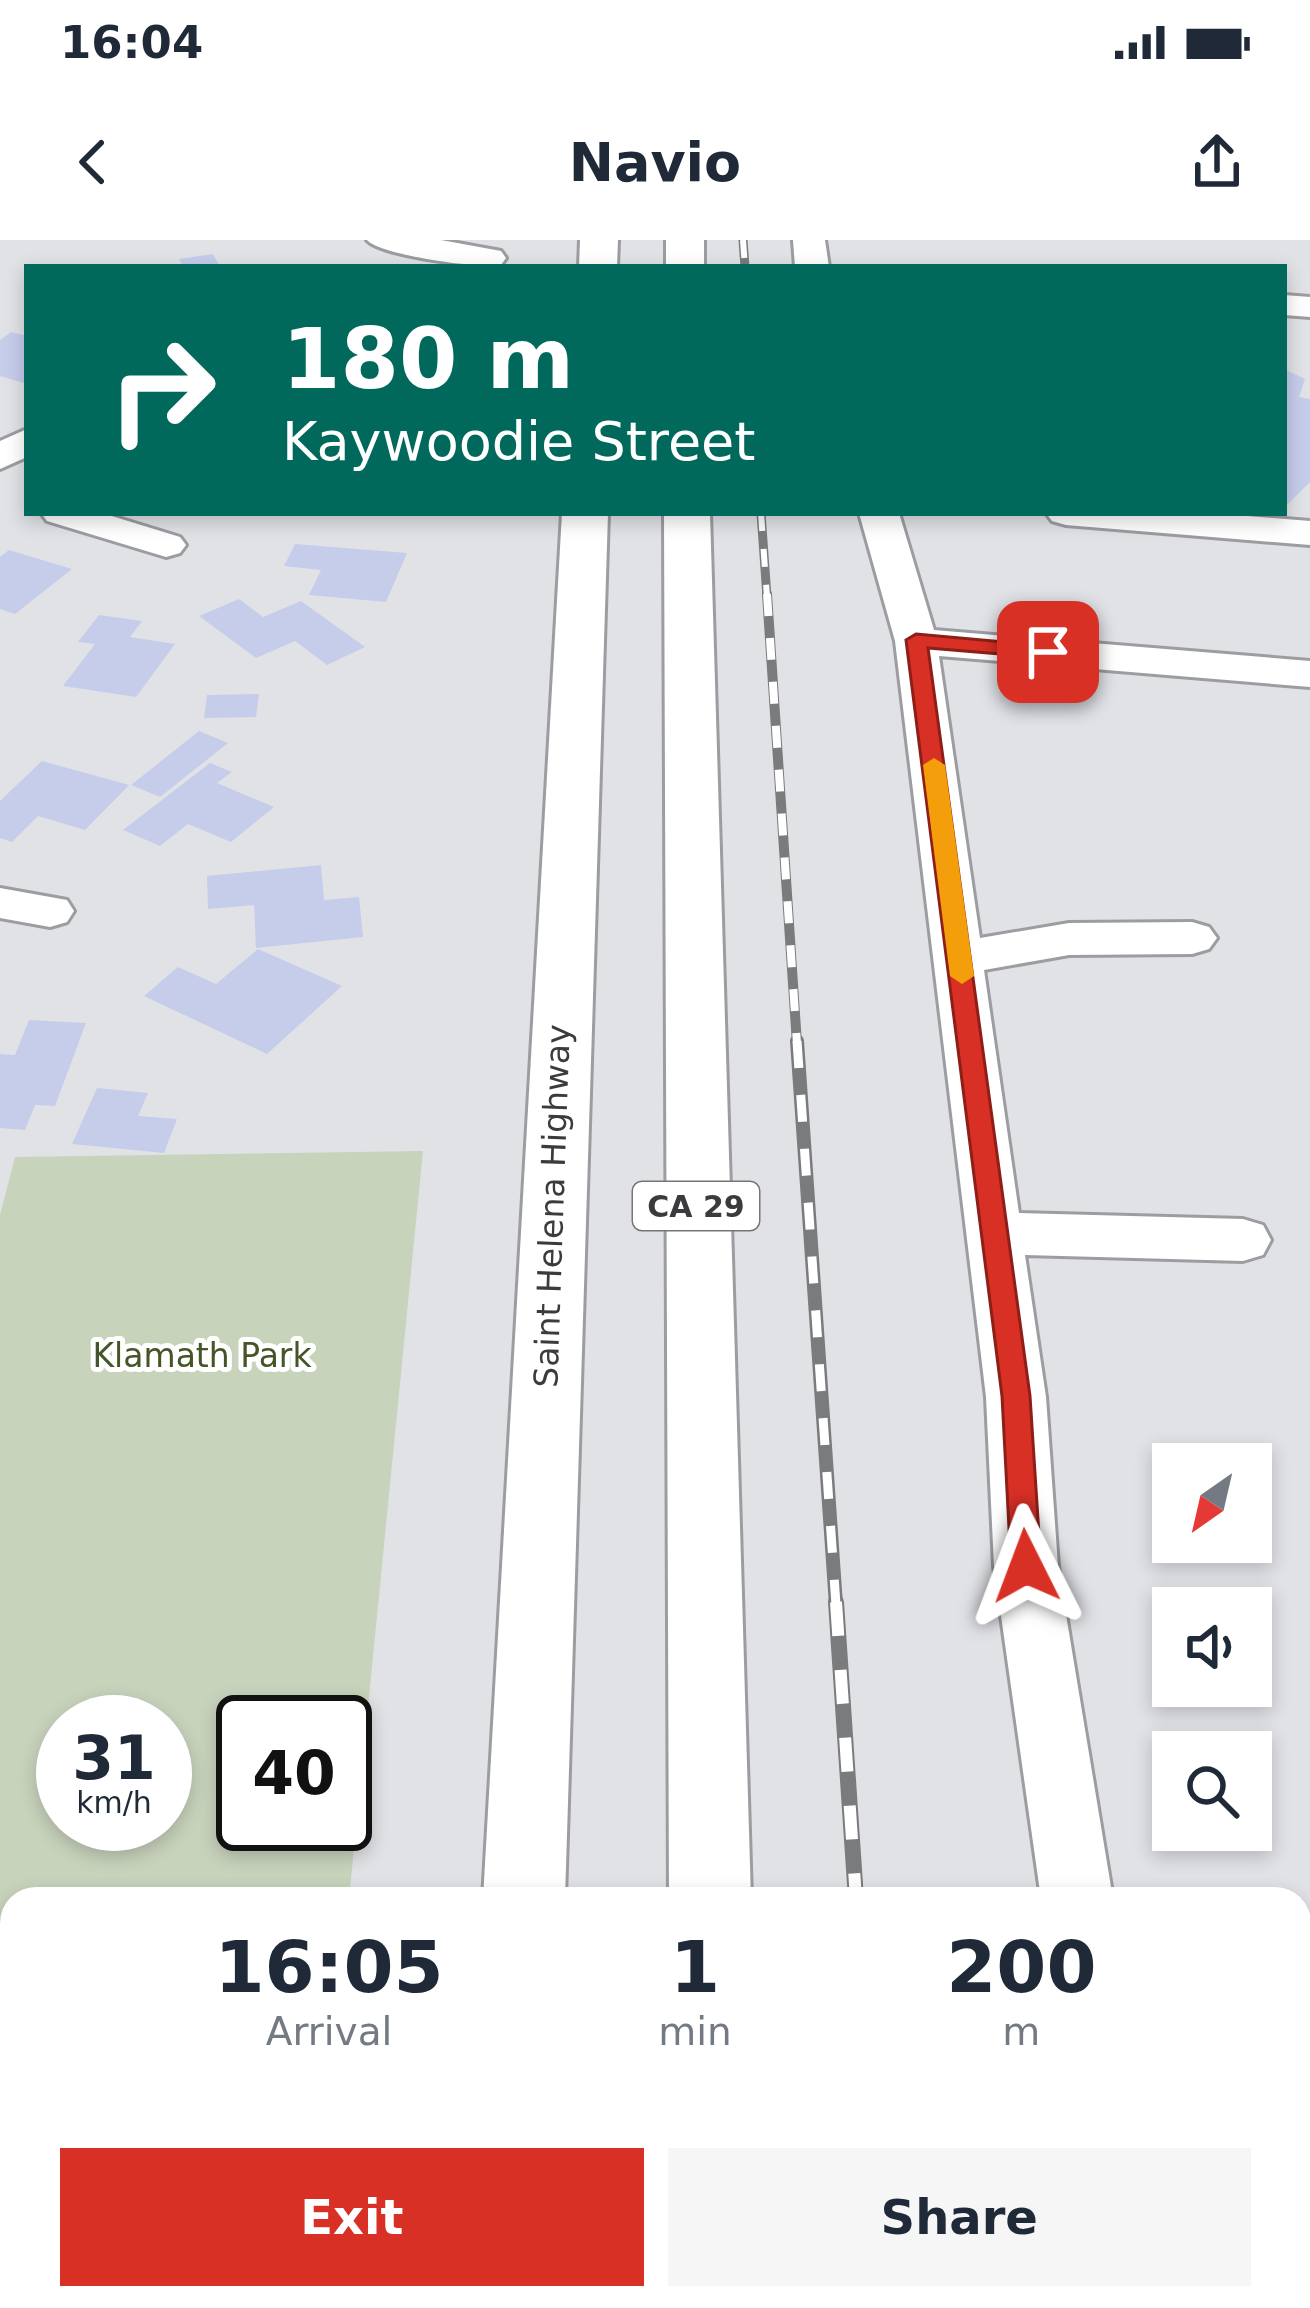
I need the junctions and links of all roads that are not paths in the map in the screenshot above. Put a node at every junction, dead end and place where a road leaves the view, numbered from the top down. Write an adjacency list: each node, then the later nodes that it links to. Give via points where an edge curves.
1 (383, 240): 2 (street)
2 (489, 258)
3 (71, 516): 9 (street)
4 (585, 516): 18 (highway, Saint Helena Highway)
5 (687, 516): 19 (highway, CA 29)
6 (880, 516): 10 (street)
7 (1105, 516): 8 (street)
8 (1310, 532)
9 (166, 545)
10 (916, 640): 11 (street); 14 (street)
11 (1310, 674)
12 (0, 903): 13 (street)
13 (50, 910)
14 (957, 931): 15 (street); 16 (street)
15 (1192, 938)
16 (994, 1234): 17 (street); 20 (street, via 1016,1396 1026,1566)
17 (1243, 1240)
18 (524, 1887)
19 (710, 1887)
20 (1075, 1887)

